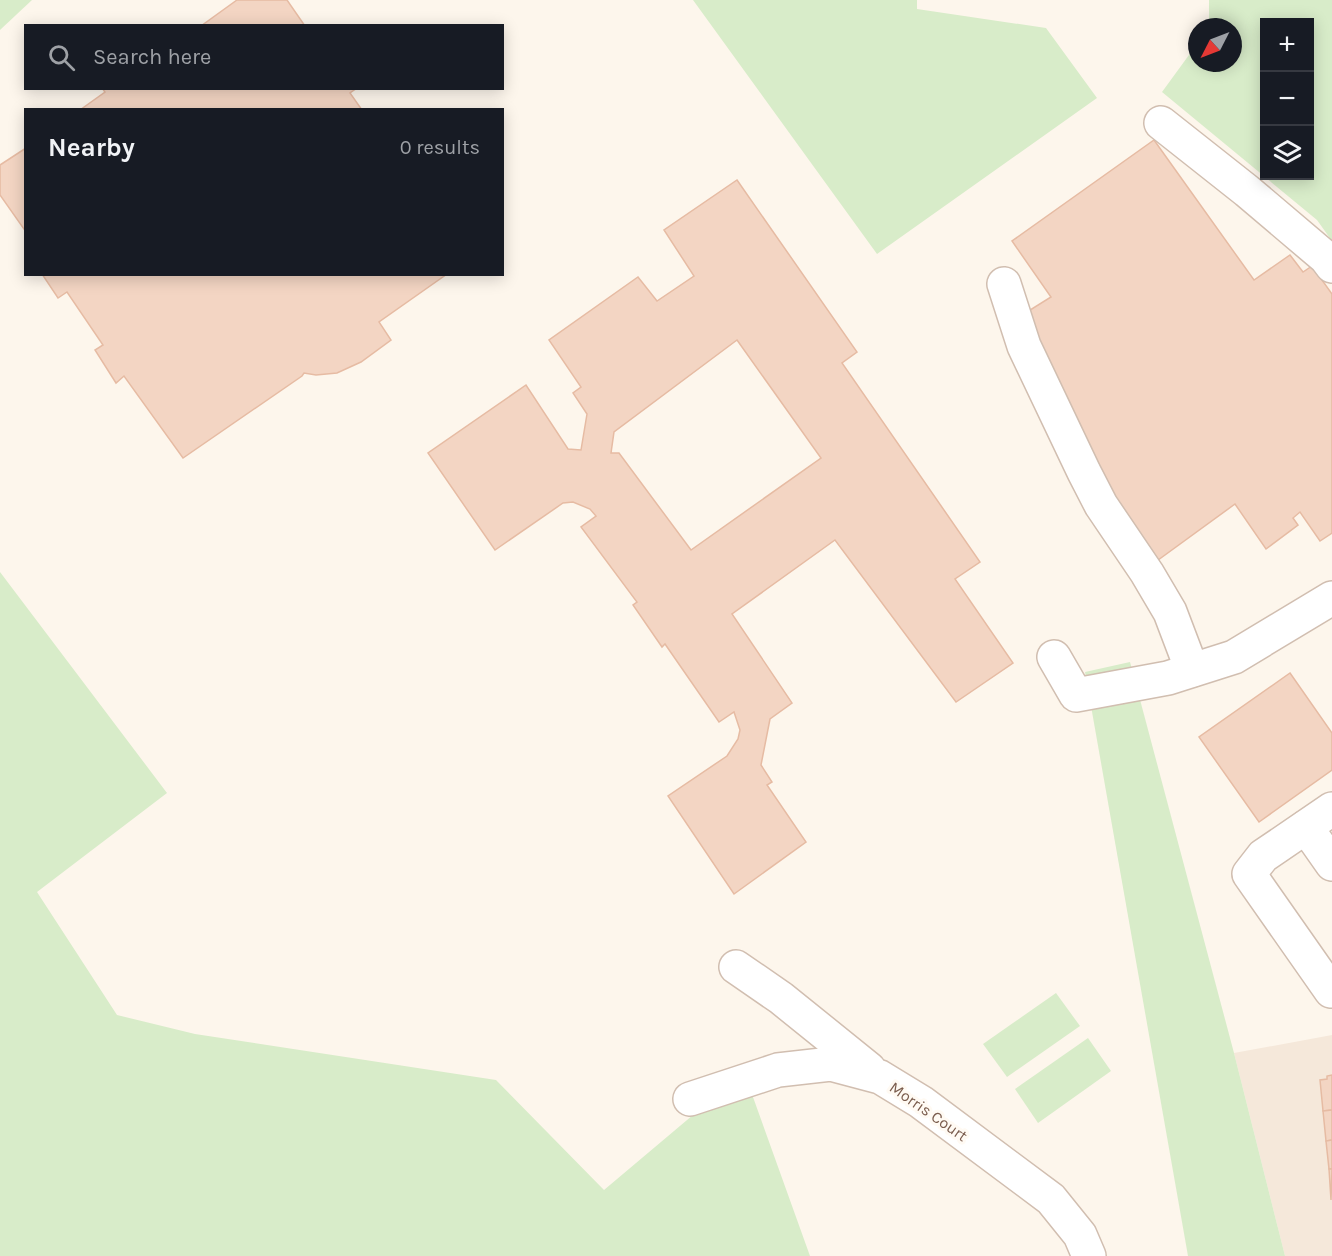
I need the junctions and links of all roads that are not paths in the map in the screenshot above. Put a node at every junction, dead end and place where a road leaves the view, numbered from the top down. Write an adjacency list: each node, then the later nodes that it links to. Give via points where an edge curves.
1 (1161, 123): 2 (street, via 1247,191)
2 (1332, 266)
3 (1004, 284): 6 (street, via 1024,346 1084,472 1170,612)
4 (1329, 607): 6 (street, via 1234,657)
5 (1054, 657): 6 (street, via 1076,695)
6 (1192, 670)
7 (1319, 818): 8 (street); 10 (street, via 1263,856 1249,874)
8 (1332, 864)
9 (736, 967): 11 (street)
10 (1331, 991)
11 (880, 1077): 12 (street, Morris Court, via 831,1064 778,1070); 13 (street, Morris Court, via 921,1102 1051,1199 1080,1234)
12 (690, 1099)
13 (1089, 1256)

